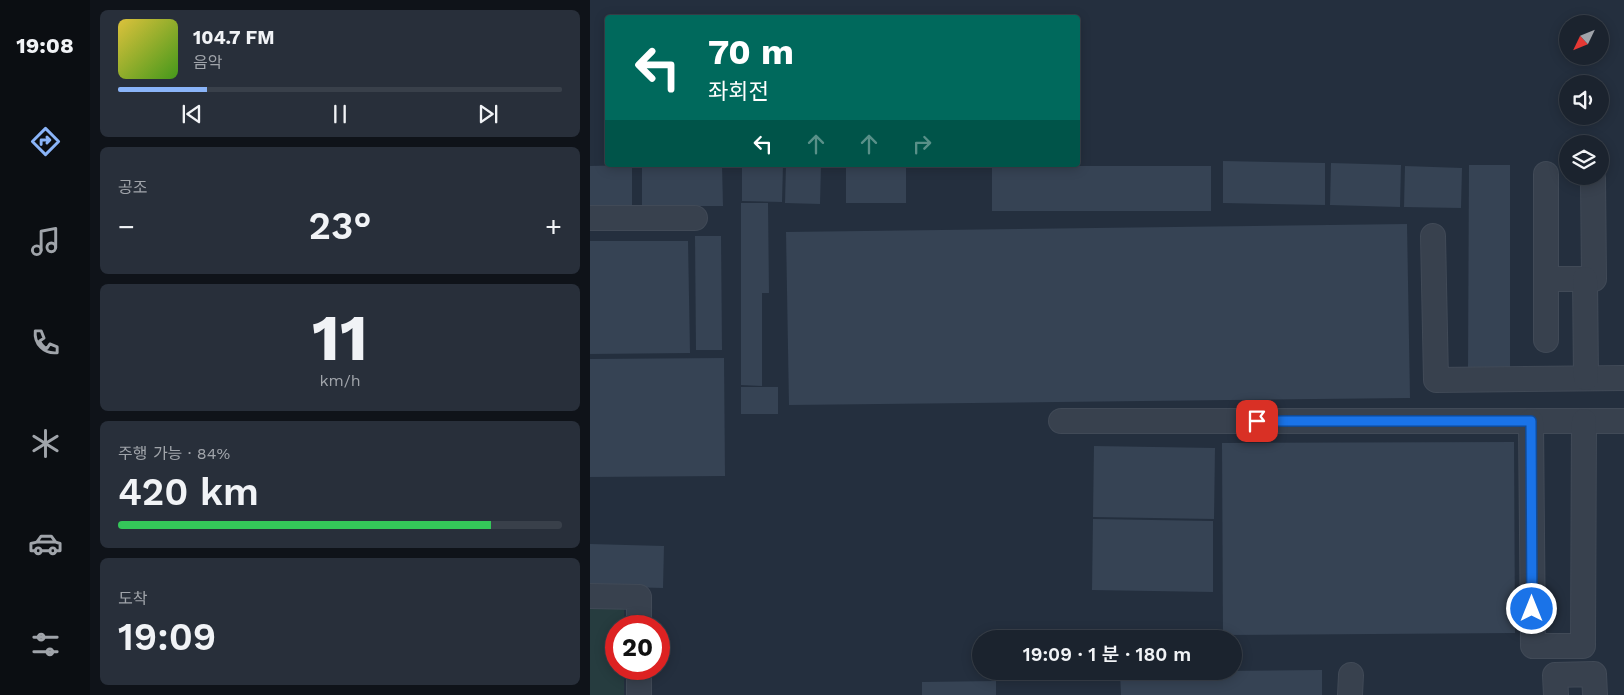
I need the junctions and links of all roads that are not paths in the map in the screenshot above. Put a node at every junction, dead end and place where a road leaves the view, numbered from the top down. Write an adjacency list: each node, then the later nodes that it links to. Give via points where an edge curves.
1 (1546, 174): 6 (lane)
2 (1593, 185): 7 (lane, via 1594,279)
3 (590, 218): 4 (lane)
4 (695, 218)
5 (1433, 236): 9 (lane, via 1436,380)
6 (1546, 279): 7 (lane); 8 (lane)
7 (1585, 279): 9 (lane)
8 (1546, 340)
9 (1586, 378): 10 (lane)
10 (1624, 378)
11 (1531, 421): 13 (lane); 14 (lane); 14 (lane, via 1533,646 1583,646)
12 (1624, 421): 14 (lane)
13 (1061, 422)
14 (1584, 422)
15 (590, 596): 16 (lane, via 639,597)
16 (639, 615)
17 (639, 680): 18 (lane)
18 (639, 695)
19 (1556, 695): 20 (lane, via 1555,675 1594,674)
20 (1594, 695)

